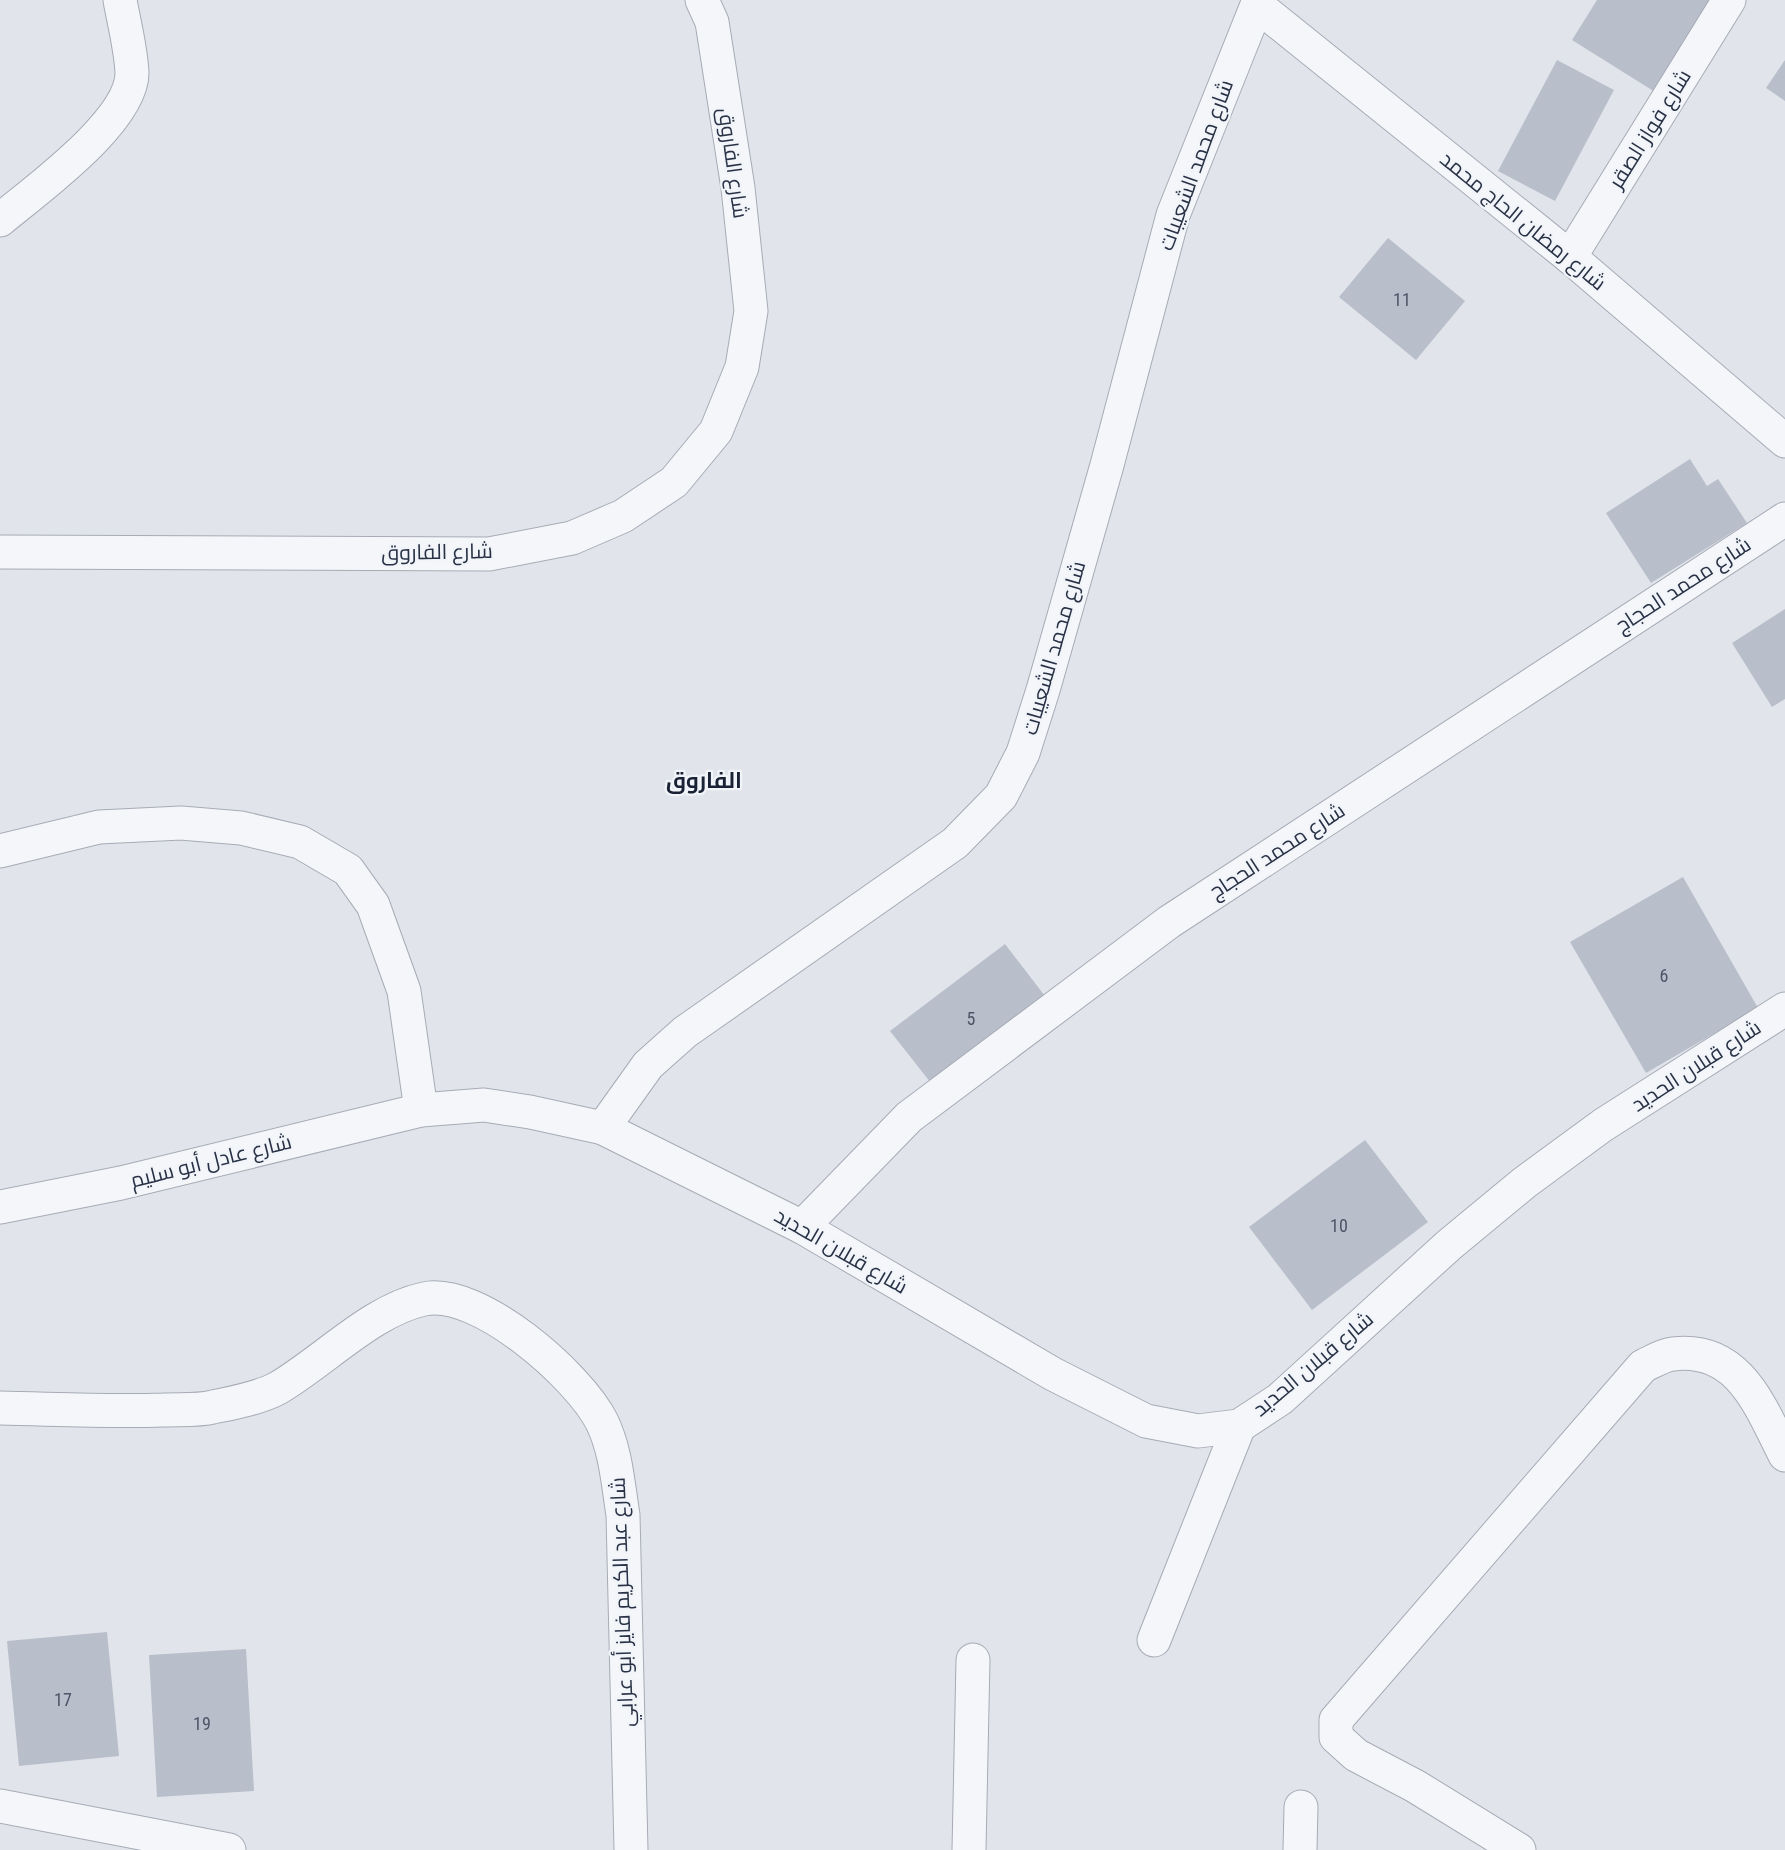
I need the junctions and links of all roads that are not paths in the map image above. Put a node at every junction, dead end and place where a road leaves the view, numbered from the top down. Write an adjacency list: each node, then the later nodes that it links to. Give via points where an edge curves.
1 (120, 0): 5 (street, via 132,73 124,102 107,125 61,170)
2 (702, 0): 9 (street, شارع الفاروق, via 712,22 738,188 751,311 742,367 716,431 674,482 623,516 572,538 489,554)
3 (1729, 0): 6 (street, شارع فواز الصقر)
4 (1258, 3): 6 (street, شارع رمضان الحاج محمد); 13 (street, شارع محمد الشعيبات, via 1173,215 1043,690 1023,753 1001,796 955,843 685,1032 648,1065)
5 (0, 220)
6 (1570, 257): 7 (street, شارع رمضان الحاج محمد)
7 (1785, 441)
8 (1785, 519): 15 (street, شارع محمد الحجاج, via 1169,922 909,1117)
9 (0, 552)
10 (0, 851): 12 (street, via 99,827 181,823 241,828 300,842 348,870 373,905 404,992)
11 (1785, 1010): 17 (street, شارع قبلان الحديد, via 1603,1125 1524,1183 1449,1245 1280,1398)
12 (421, 1110): 13 (street, شارع عادل أبو سليم, via 484,1105); 14 (street, شارع عادل أبو سليم, via 121,1183)
13 (603, 1128): 15 (street, شارع قبلان الحديد)
14 (0, 1207)
15 (802, 1227): 17 (street, شارع قبلان الحديد, via 1053,1374 1146,1421 1198,1431)
16 (0, 1408): 24 (street, شارع عبد الكريم فايز أبو عرابي, via 211,1408 276,1389 381,1317 423,1299 441,1297 471,1305 527,1339 569,1378 602,1422 615,1461 623,1515)
17 (1239, 1426): 19 (street)
18 (1785, 1455): 27 (street, via 1755,1396 1734,1370 1706,1355 1672,1354 1643,1366 1336,1720 1336,1737 1356,1755 1443,1801)
19 (1154, 1640)
20 (973, 1660): 25 (street)
21 (0, 1806): 23 (street)
22 (1301, 1807): 26 (street)
23 (229, 1850)
24 (630, 1850)
25 (969, 1850)
26 (1300, 1850)
27 (1519, 1850)

